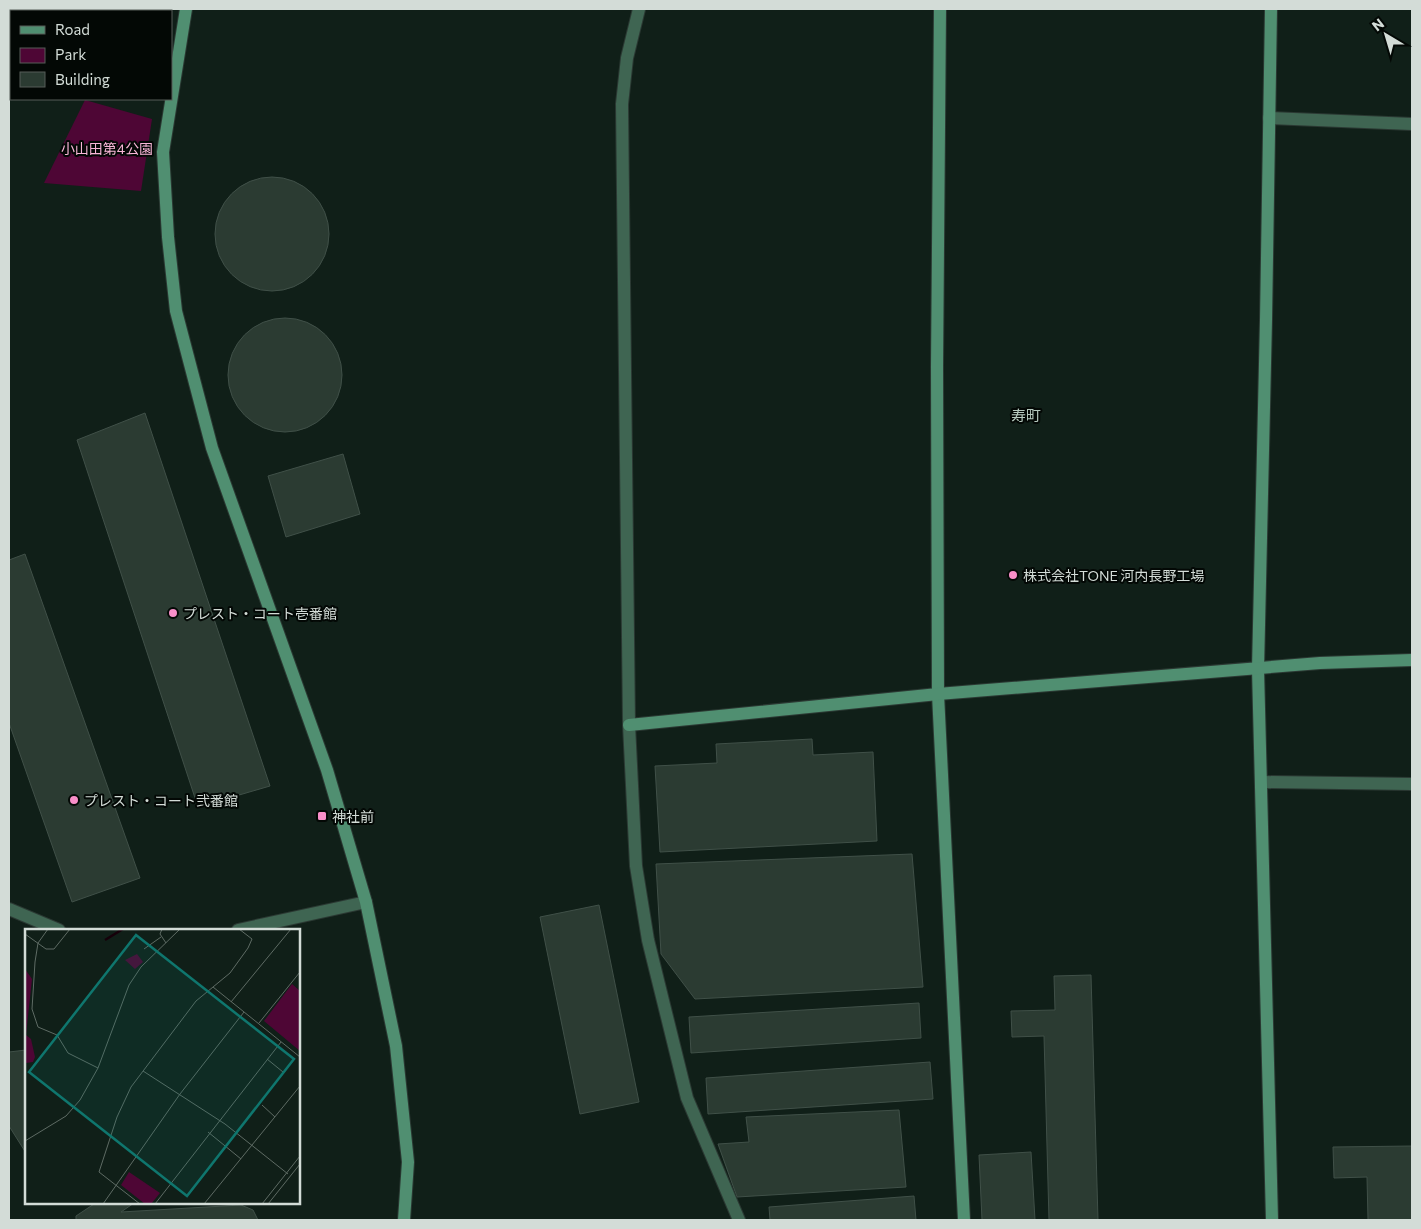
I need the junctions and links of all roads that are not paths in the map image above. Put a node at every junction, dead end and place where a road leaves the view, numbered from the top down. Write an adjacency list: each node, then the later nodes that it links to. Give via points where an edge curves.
1 (186, 9): 5 (street)
2 (640, 9): 12 (street, via 627,58 622,104)
3 (940, 9): 11 (street)
4 (1271, 9): 7 (street)
5 (172, 96)
6 (171, 100): 15 (street, via 163,152 176,311 212,448 324,761)
7 (1269, 118): 8 (street); 10 (street)
8 (1412, 124)
9 (1412, 660): 10 (street)
10 (1258, 669): 11 (street); 13 (street)
11 (938, 694): 12 (street); 21 (street)
12 (629, 725): 20 (street, via 636,866 648,940 687,1098)
13 (1262, 782): 14 (street); 22 (street)
14 (1412, 784)
15 (366, 902): 18 (street); 19 (street, via 396,1046 408,1162)
16 (9, 910): 17 (street)
17 (56, 929)
18 (243, 929)
19 (404, 1220)
20 (739, 1220)
21 (964, 1220)
22 (1272, 1220)

